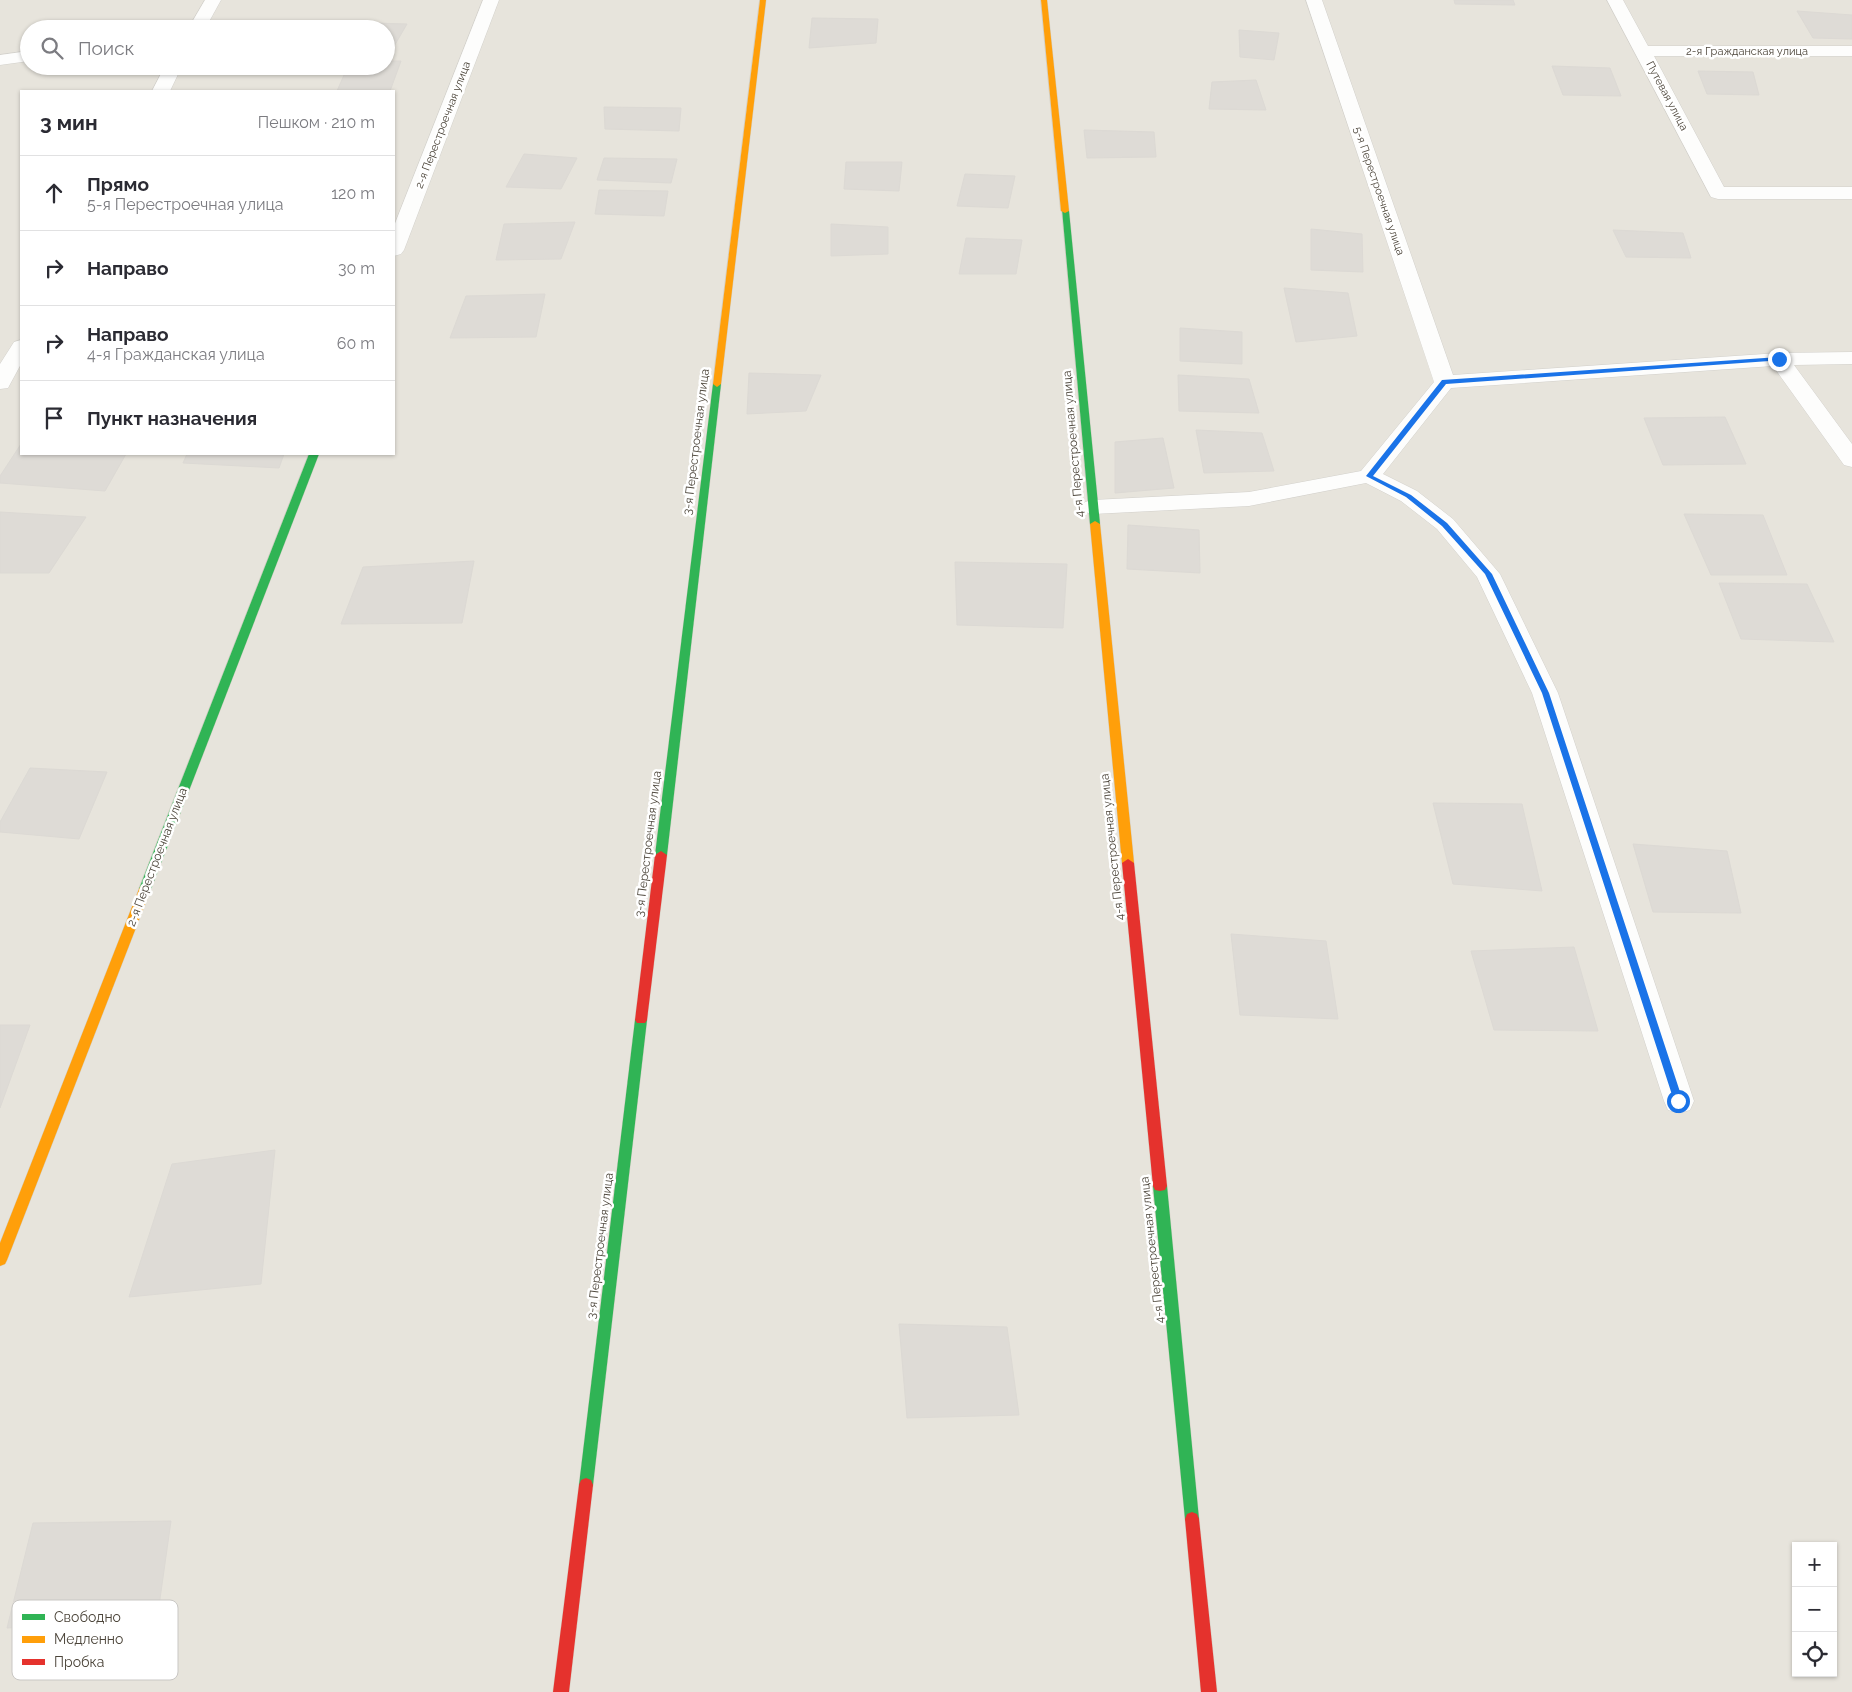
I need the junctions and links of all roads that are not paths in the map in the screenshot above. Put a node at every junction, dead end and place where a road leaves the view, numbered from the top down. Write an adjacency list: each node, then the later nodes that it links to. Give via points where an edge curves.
1 (214, 0): 7 (street)
2 (491, 0): 15 (street, 2-я Перестроечная улица)
3 (763, 0): 29 (street, 3-я Перестроечная улица)
4 (1044, 0): 26 (street, 4-я Перестроечная улица)
5 (1314, 0): 21 (street, 5-я Перестроечная улица)
6 (1615, 0): 8 (street, Путевая улица)
7 (202, 20)
8 (1642, 51): 9 (street, 2-я Гражданская улица); 14 (street, Путевая улица, via 1718,193)
9 (1852, 51)
10 (20, 57): 11 (street)
11 (0, 60)
12 (169, 75): 13 (street)
13 (162, 90)
14 (1852, 193)
15 (395, 247)
16 (20, 342): 17 (street)
17 (0, 343)
18 (20, 348): 22 (street)
19 (1852, 358): 20 (street)
20 (1779, 359): 21 (street); 24 (street)
21 (1444, 382): 25 (street)
22 (0, 383)
23 (314, 455): 28 (street, 2-я Перестроечная улица)
24 (1852, 460)
25 (1369, 476): 26 (street, via 1249,499); 27 (street, via 1409,496 1445,524 1488,574 1546,693)
26 (1093, 507): 30 (street, 4-я Перестроечная улица)
27 (1678, 1101)
28 (0, 1260)
29 (561, 1692)
30 (1209, 1692)

